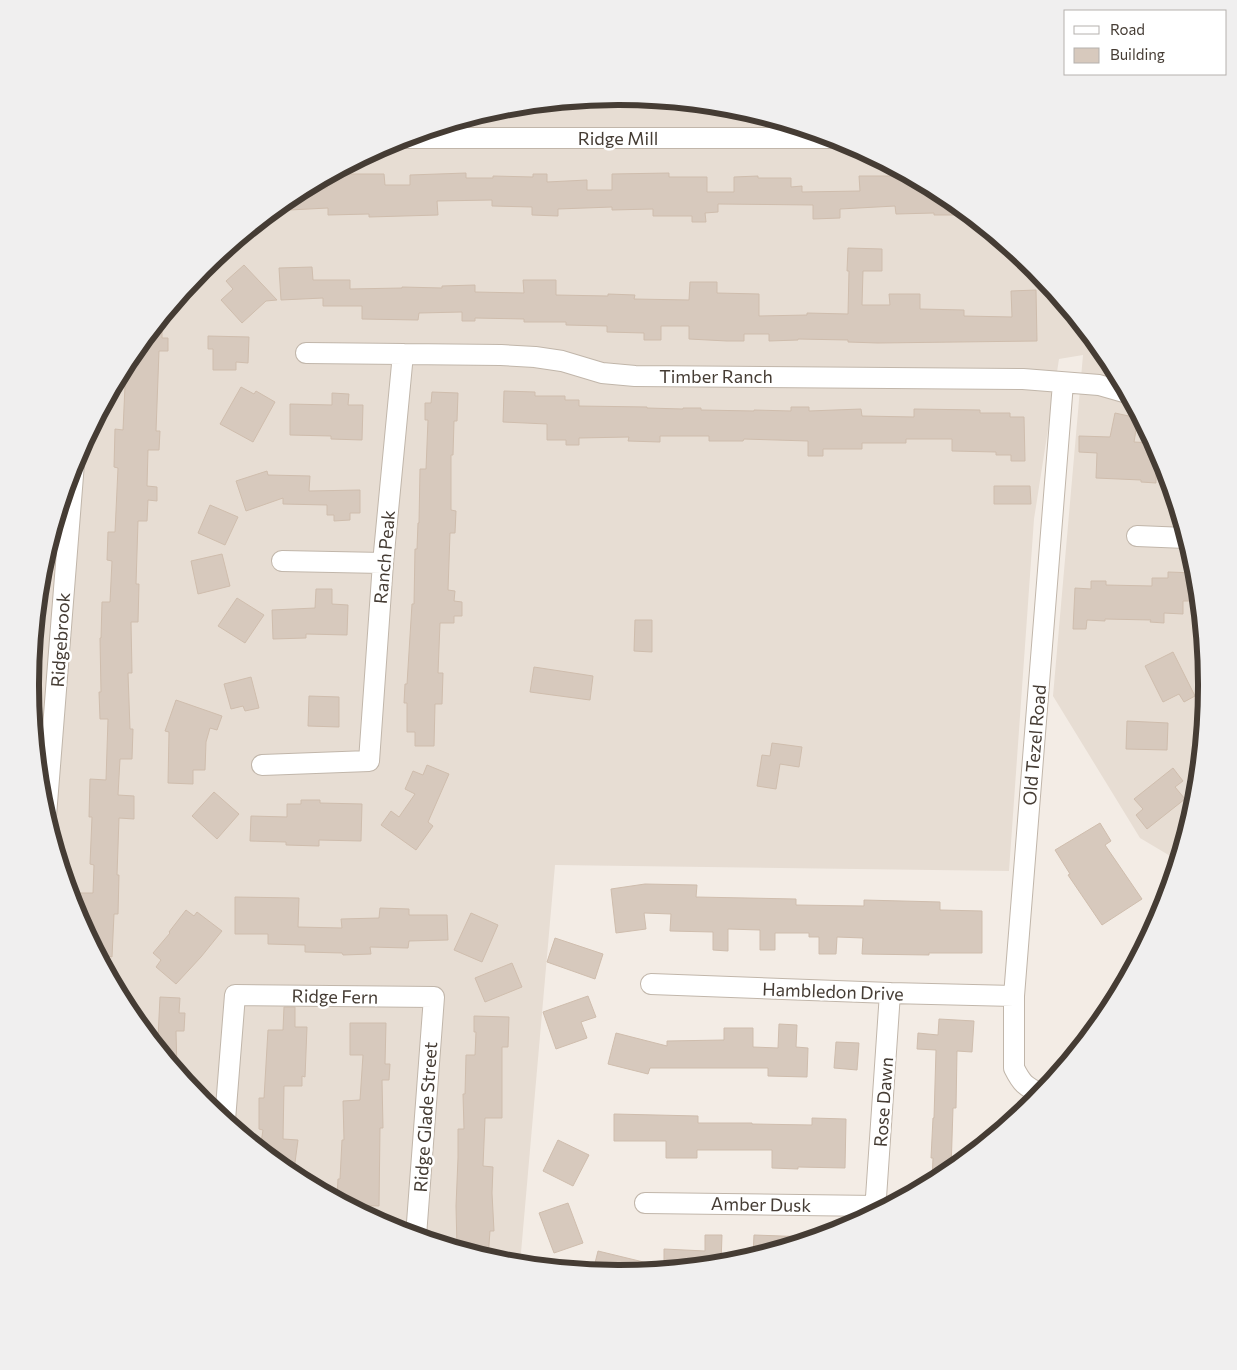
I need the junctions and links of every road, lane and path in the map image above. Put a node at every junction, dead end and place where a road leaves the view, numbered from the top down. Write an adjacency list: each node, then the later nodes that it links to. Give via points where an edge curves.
1 (427, 138): 2 (street, Ridge Mill)
2 (810, 138)
3 (306, 353): 4 (street, Timber Ranch)
4 (403, 354): 5 (street, Timber Ranch, via 535,357 635,376 1023,379); 11 (street, Ranch Peak)
5 (1064, 383): 6 (street, Timber Ranch); 16 (street, Old Tezel Road)
6 (1119, 391)
7 (71, 495): 13 (street, Ridgebrook)
8 (1137, 536): 9 (street)
9 (1179, 538)
10 (282, 561): 11 (street)
11 (384, 563): 12 (street, Ranch Peak, via 369,761)
12 (262, 765)
13 (48, 787)
14 (651, 984): 15 (street, Hambledon Drive)
15 (890, 993): 16 (street, Hambledon Drive); 21 (street, Rose Dawn)
16 (1014, 996): 18 (street, Old Tezel Road, via 1014,1068 1025,1086)
17 (434, 998): 19 (street, Ridge Fern, via 235,994); 23 (street, Ridge Glade Street)
18 (1033, 1090)
19 (226, 1111)
20 (645, 1202): 22 (street, Amber Dusk)
21 (876, 1204)
22 (867, 1209)
23 (417, 1228)

